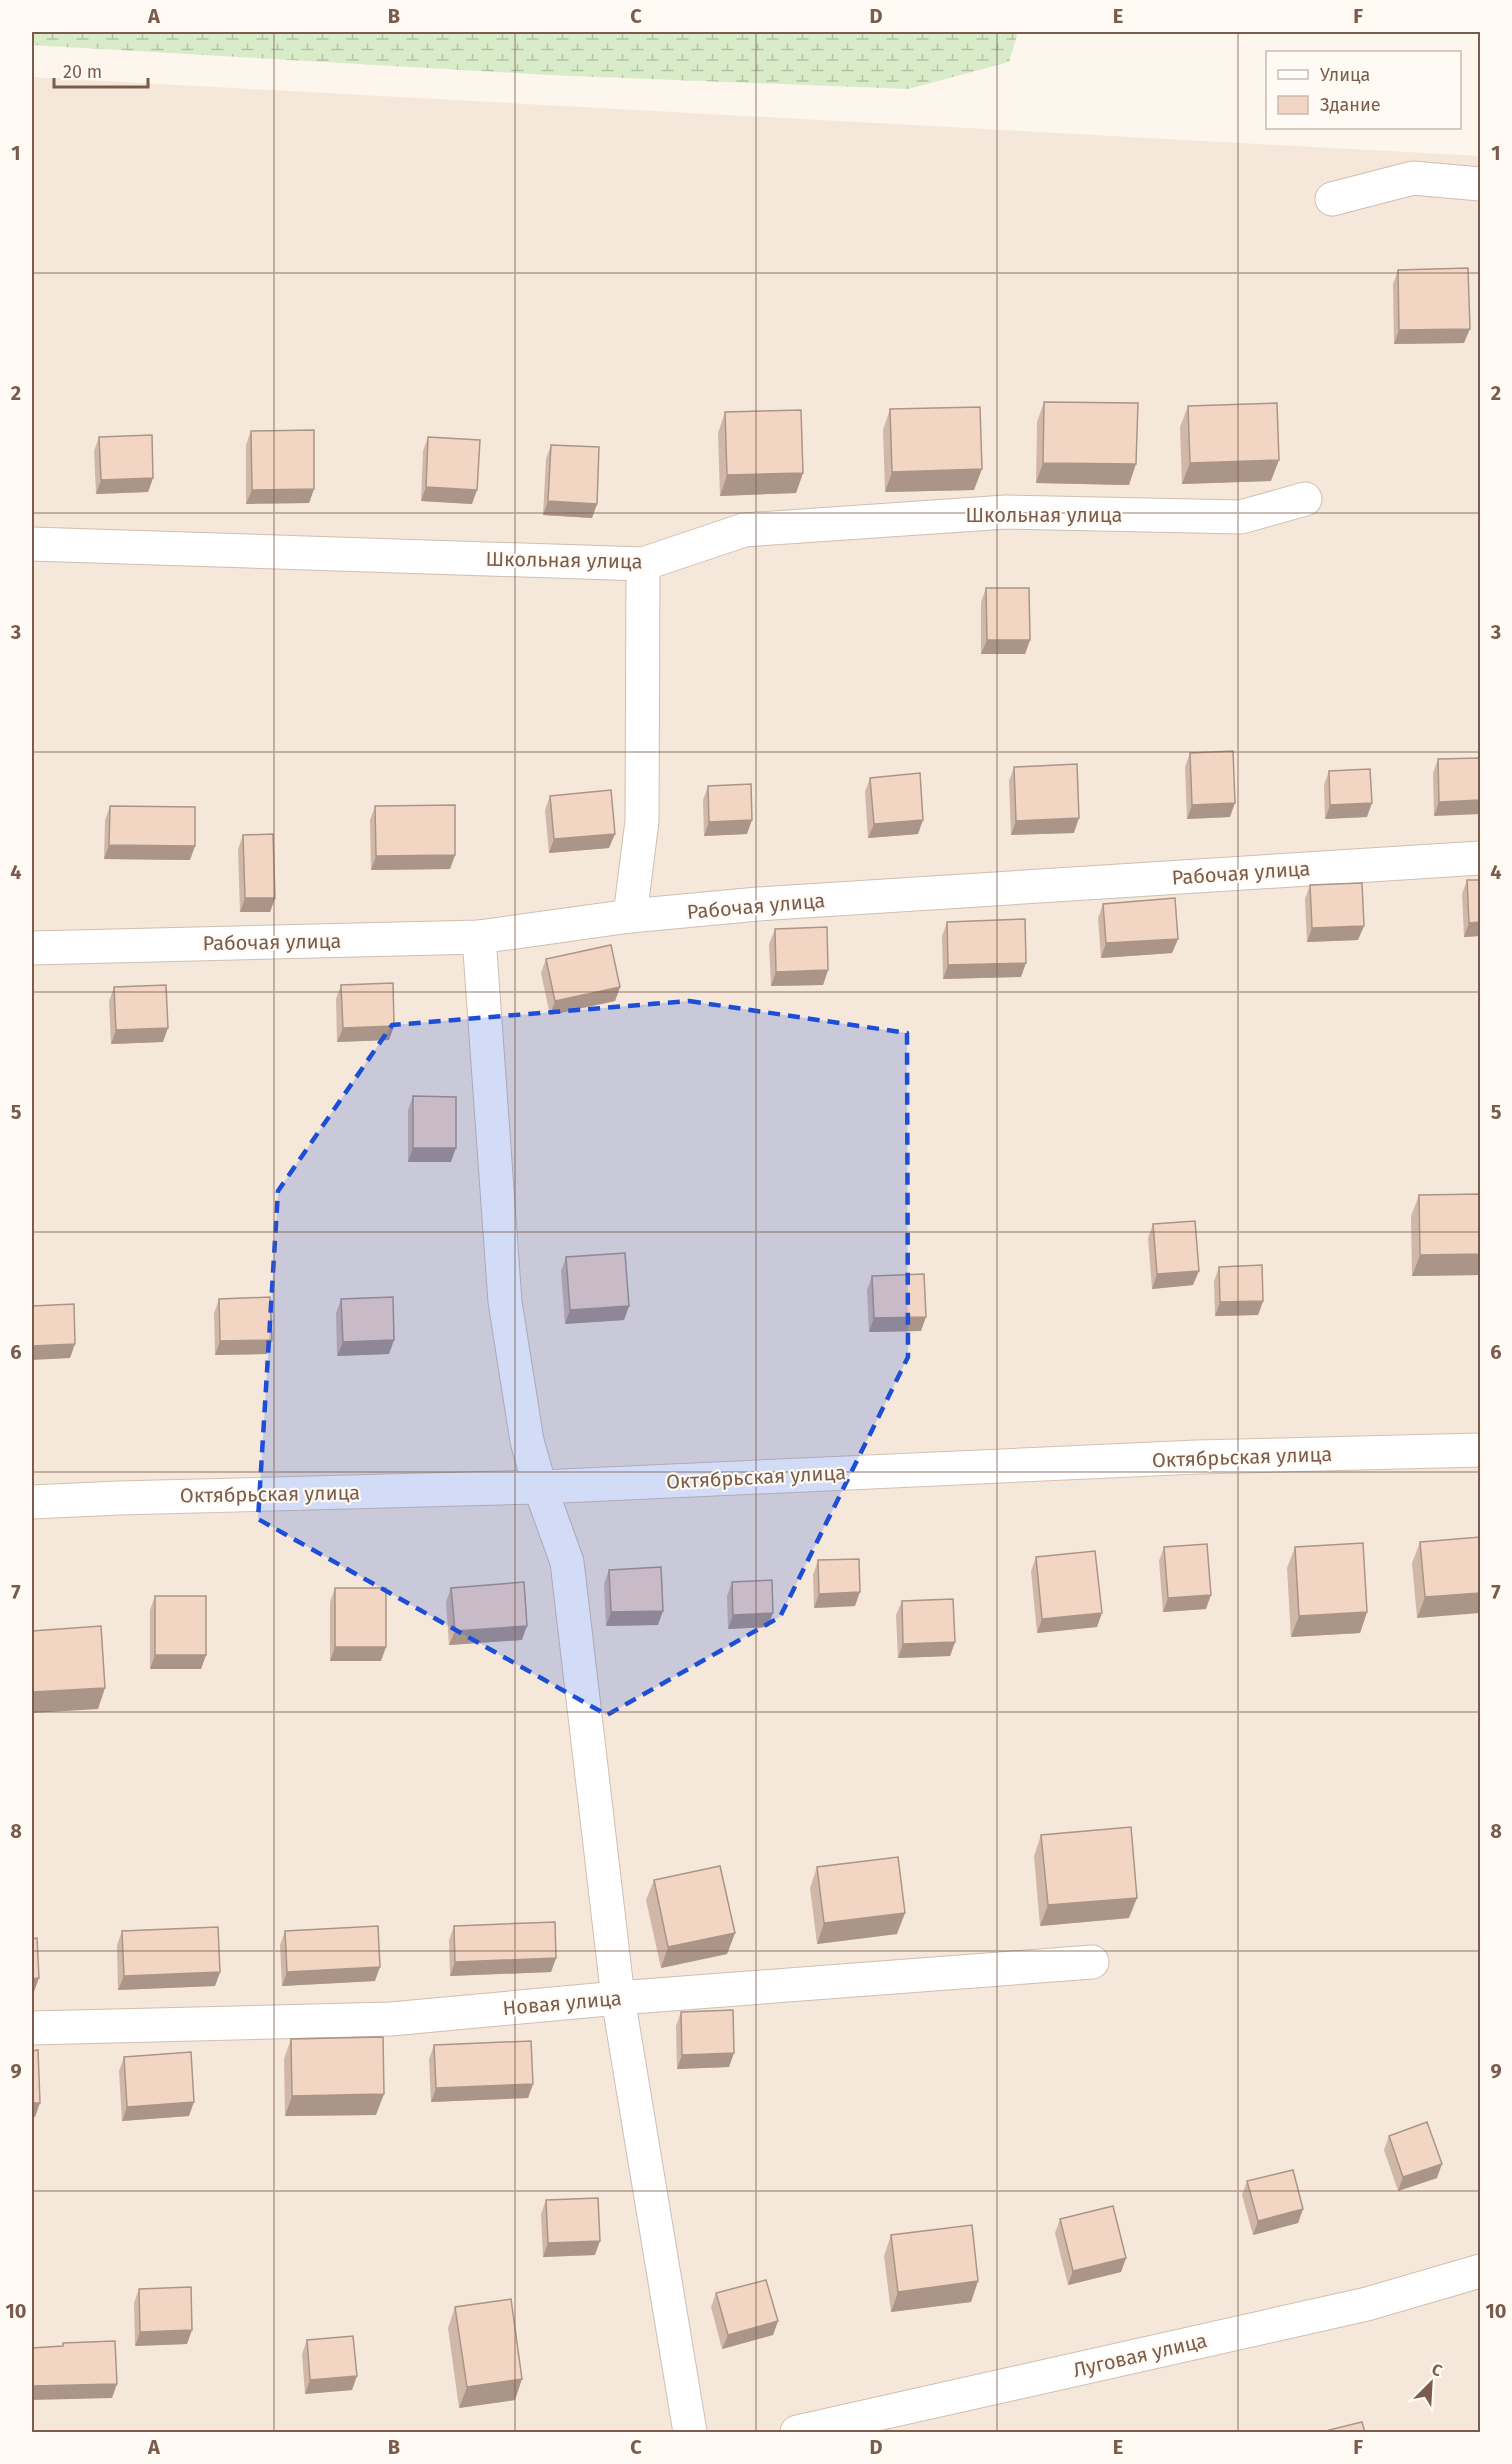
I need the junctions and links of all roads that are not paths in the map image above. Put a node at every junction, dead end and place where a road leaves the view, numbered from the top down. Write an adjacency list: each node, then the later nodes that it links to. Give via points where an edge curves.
1 (1480, 184): 2 (street, via 1413,178)
2 (1332, 199)
3 (1305, 499): 5 (street, Школьная улица, via 1241,517 1006,512 744,530)
4 (32, 544): 5 (street, Школьная улица)
5 (642, 564): 7 (street, via 642,821)
6 (1480, 858): 7 (street, Рабочая улица, via 758,904)
7 (630, 916): 8 (street, Рабочая улица)
8 (479, 938): 9 (street, Рабочая улица); 11 (street, via 505,1302 527,1441)
9 (32, 948)
10 (1480, 1450): 11 (street, Октябрьская улица, via 1185,1458)
11 (540, 1487): 12 (street, Октябрьская улица); 14 (street, via 567,1562)
12 (32, 1502)
13 (1092, 1962): 14 (street, Новая улица)
14 (618, 1998): 15 (street, Новая улица, via 391,2019); 17 (street)
15 (32, 2028)
16 (1480, 2271): 18 (street, Луговая улица, via 1367,2304)
17 (690, 2433)
18 (797, 2433)

